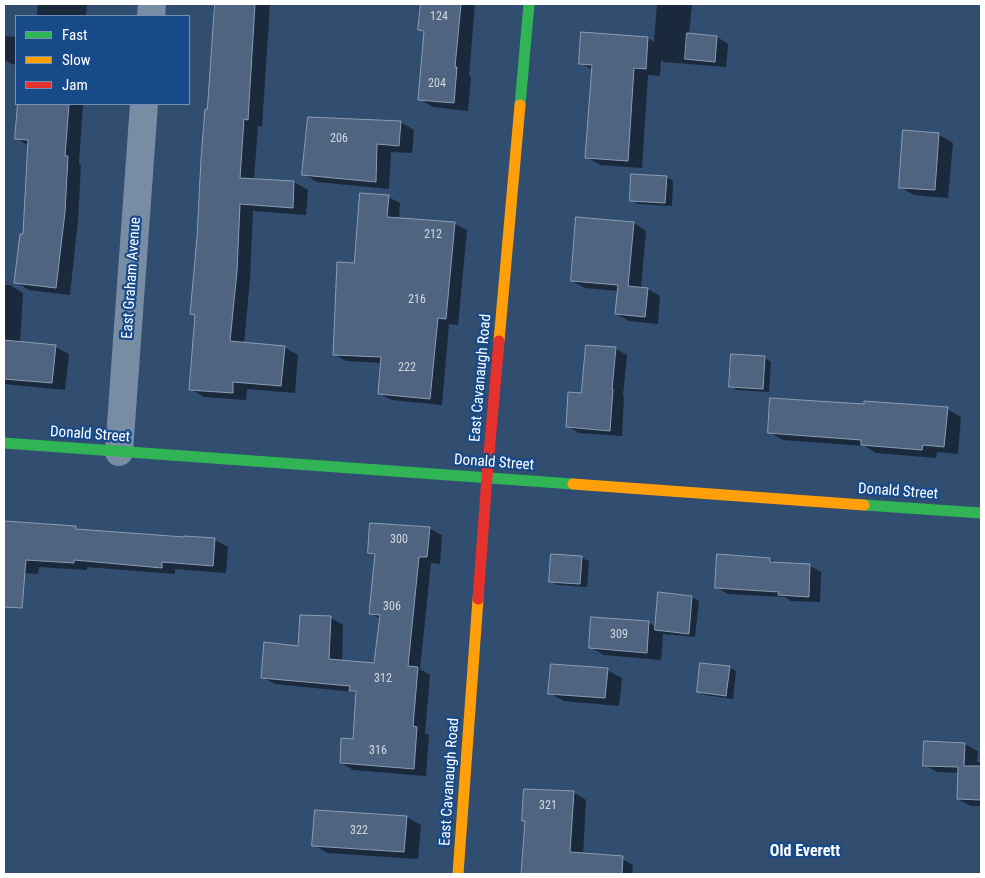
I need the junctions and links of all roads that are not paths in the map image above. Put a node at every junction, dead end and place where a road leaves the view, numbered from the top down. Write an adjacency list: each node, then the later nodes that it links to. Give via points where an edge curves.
1 (529, 4): 5 (street, East Cavanaugh Road)
2 (144, 105): 4 (street, East Graham Avenue)
3 (4, 443): 4 (street, Donald Street)
4 (119, 452): 5 (street, Donald Street)
5 (487, 477): 6 (street, Donald Street); 7 (street, East Cavanaugh Road)
6 (981, 513)
7 (458, 874)

